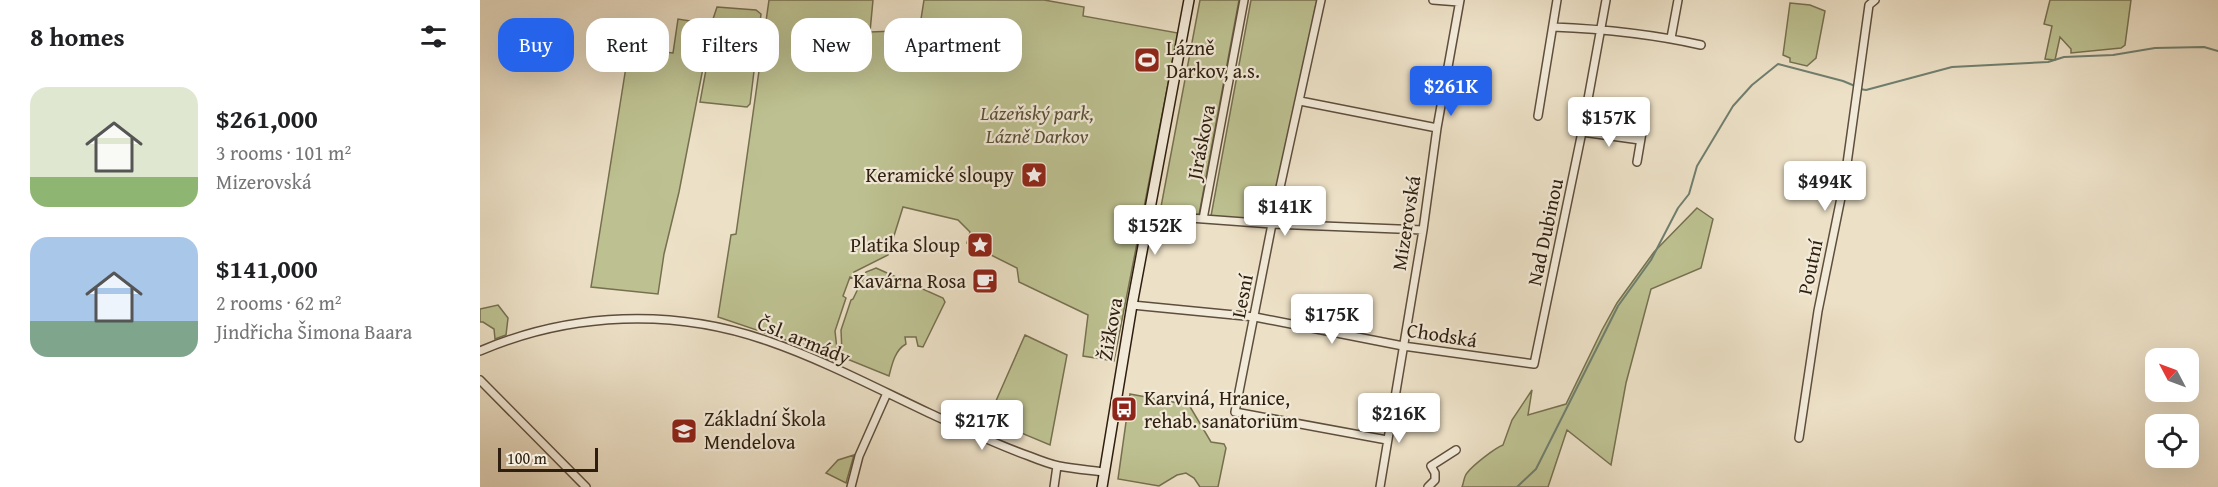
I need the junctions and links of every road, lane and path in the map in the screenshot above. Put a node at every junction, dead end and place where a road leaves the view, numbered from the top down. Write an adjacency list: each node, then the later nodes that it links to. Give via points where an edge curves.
1 (1190, 0): 21 (street, Žižkova)
2 (1244, 0): 22 (street, Jiráskova)
3 (1321, 0): 14 (street, Lesní)
4 (1433, 0): 9 (street)
5 (1557, 0): 10 (street)
6 (1606, 0): 11 (street, Nad Dubinou)
7 (1678, 0): 12 (street)
8 (1875, 0): 32 (street, Poutní, via 1869,5 1848,157 1818,310)
9 (1460, 1): 17 (street, Mizerovská)
10 (1553, 27): 11 (street); 16 (street)
11 (1600, 29): 12 (street); 18 (street, Nad Dubinou)
12 (1671, 38): 13 (street)
13 (1701, 45)
14 (1300, 101): 17 (street); 23 (street, Lesní)
15 (1645, 115): 19 (street)
16 (1538, 116)
17 (1437, 128): 24 (street, Mizerovská)
18 (1582, 132): 19 (street); 29 (street, Nad Dubinou)
19 (1640, 140): 20 (street)
20 (1637, 162)
21 (1149, 215): 22 (street); 25 (street, Žižkova)
22 (1203, 219): 23 (street)
23 (1272, 224): 24 (street); 26 (street, Lesní)
24 (1423, 230): 27 (street, Mizerovská)
25 (1132, 305): 26 (street, Chodská); 36 (street, Žižkova)
26 (1255, 317): 27 (street, Chodská); 33 (street, Lesní, via 1235,412)
27 (1403, 346): 29 (street, Chodská); 33 (street, Mizerovská)
28 (480, 351): 31 (street, Čsl. armády, via 560,325 601,319 658,318 710,325 766,340)
29 (1534, 364)
30 (480, 380): 37 (street)
31 (887, 393): 35 (street, Čsl. armády, via 985,439); 38 (street, via 859,456)
32 (1799, 438)
33 (1387, 440): 41 (street, Mizerovská)
34 (1456, 450): 42 (street, via 1431,465 1435,480)
35 (1057, 466): 36 (street, Čsl. armády); 39 (street)
36 (1104, 472): 40 (street, Žižkova)
37 (586, 487)
38 (851, 487)
39 (1054, 487)
40 (1102, 487)
41 (1380, 487)
42 (1428, 487)

